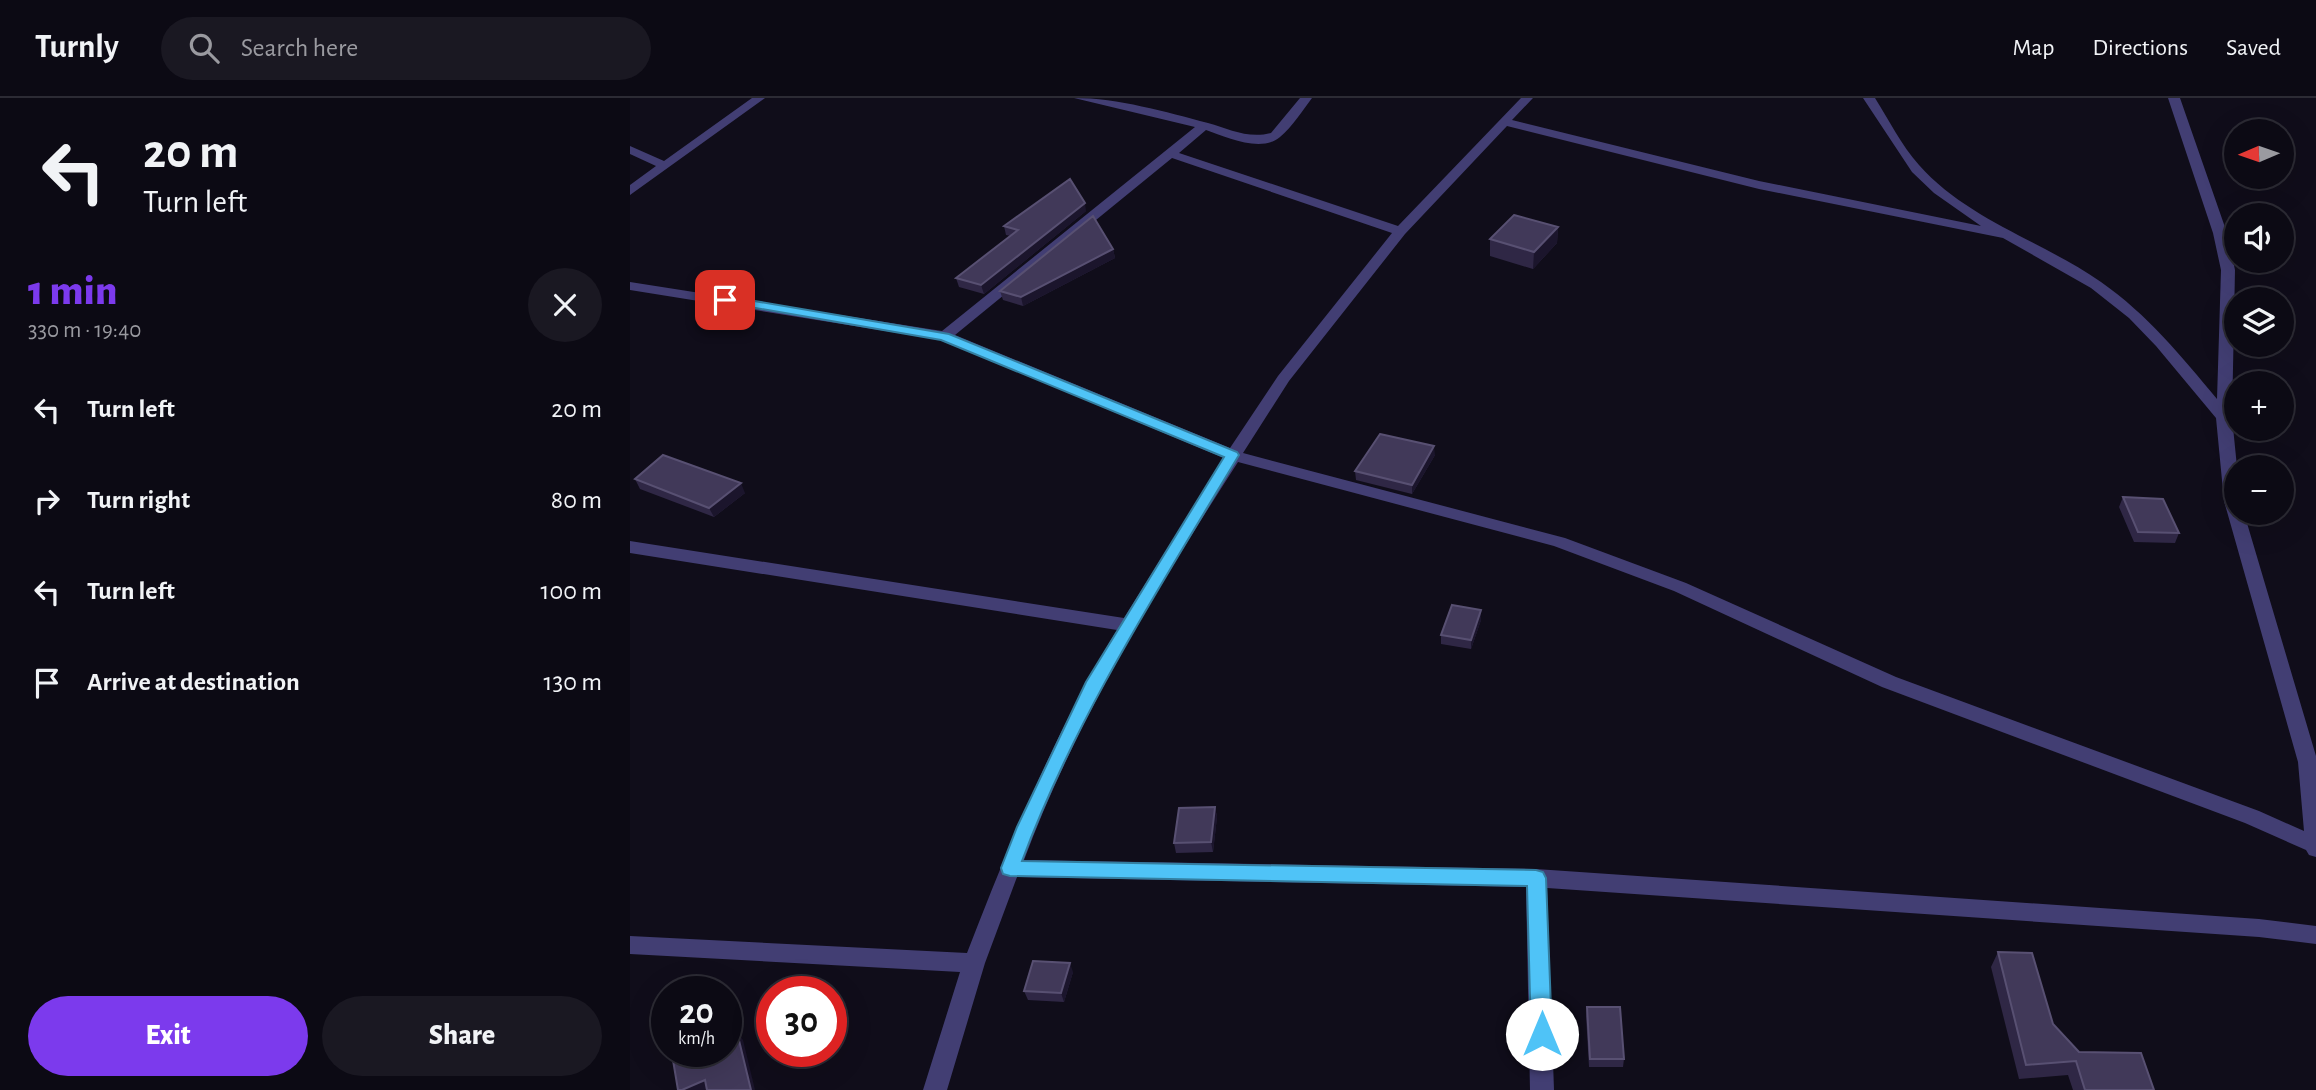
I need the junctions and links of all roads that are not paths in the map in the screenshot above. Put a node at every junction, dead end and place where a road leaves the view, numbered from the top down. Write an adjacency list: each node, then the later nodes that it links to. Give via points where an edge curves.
1 (759, 98): 11 (street)
2 (1080, 98): 8 (street)
3 (1306, 98): 8 (street, via 1275,136 1245,139)
4 (1527, 98): 7 (street)
5 (1868, 98): 14 (street, via 1915,168 1970,212)
6 (2174, 98): 17 (street, via 2228,270)
7 (1506, 122): 13 (street); 14 (street, via 1759,185)
8 (1204, 126): 10 (street)
9 (630, 150): 11 (street)
10 (1168, 153): 13 (street); 16 (street)
11 (665, 166): 12 (street)
12 (630, 191)
13 (1400, 231): 20 (street, via 1283,379)
14 (2009, 235): 18 (street, via 2121,303)
15 (630, 286): 16 (street)
16 (944, 336): 20 (street)
17 (2225, 371)
18 (2224, 417)
19 (2226, 441): 23 (street, via 2232,501)
20 (1232, 455): 22 (street); 24 (street, via 1559,542 1680,587 1889,682 2252,817)
21 (630, 547): 22 (street)
22 (1128, 625): 25 (street, via 1095,682)
23 (2312, 763): 24 (street)
24 (2316, 847)
25 (1010, 868): 26 (street); 29 (street)
26 (1536, 878): 27 (street); 31 (street)
27 (2316, 935)
28 (630, 945): 29 (street)
29 (974, 963): 30 (street)
30 (935, 1090)
31 (1542, 1090)

